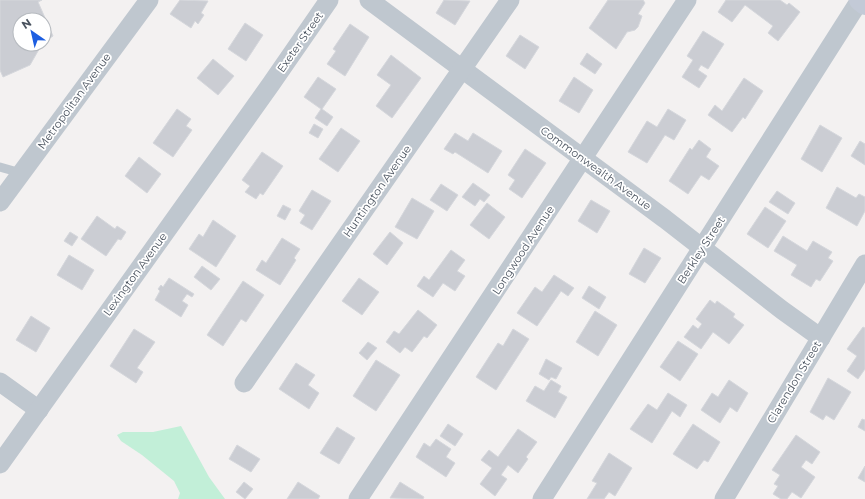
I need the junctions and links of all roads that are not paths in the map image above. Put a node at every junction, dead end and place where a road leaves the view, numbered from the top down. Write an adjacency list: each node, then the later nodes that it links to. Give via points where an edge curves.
1 (149, 0): 12 (street, Metropolitan Avenue)
2 (329, 0): 9 (street, Exeter Street)
3 (369, 0): 8 (street, Commonwealth Avenue)
4 (510, 0): 8 (street, Huntington Avenue)
5 (687, 0): 10 (street, Longwood Avenue)
6 (860, 0): 7 (main road); 14 (street, Berkley Street)
7 (865, 4)
8 (463, 68): 10 (street, Commonwealth Avenue); 18 (street, Huntington Avenue)
9 (271, 84): 19 (street, Lexington Avenue)
10 (582, 159): 14 (street, Commonwealth Avenue); 21 (street, Longwood Avenue)
11 (0, 167): 12 (lane)
12 (21, 173): 13 (street, Metropolitan Avenue)
13 (0, 202)
14 (703, 248): 16 (street, Commonwealth Avenue); 22 (street, Berkley Street)
15 (865, 264): 16 (street, Clarendon Street)
16 (821, 338): 23 (street, Clarendon Street)
17 (0, 382): 19 (street)
18 (244, 383)
19 (38, 410): 20 (street, Lexington Avenue)
20 (0, 464)
21 (358, 499)
22 (542, 499)
23 (724, 499)

